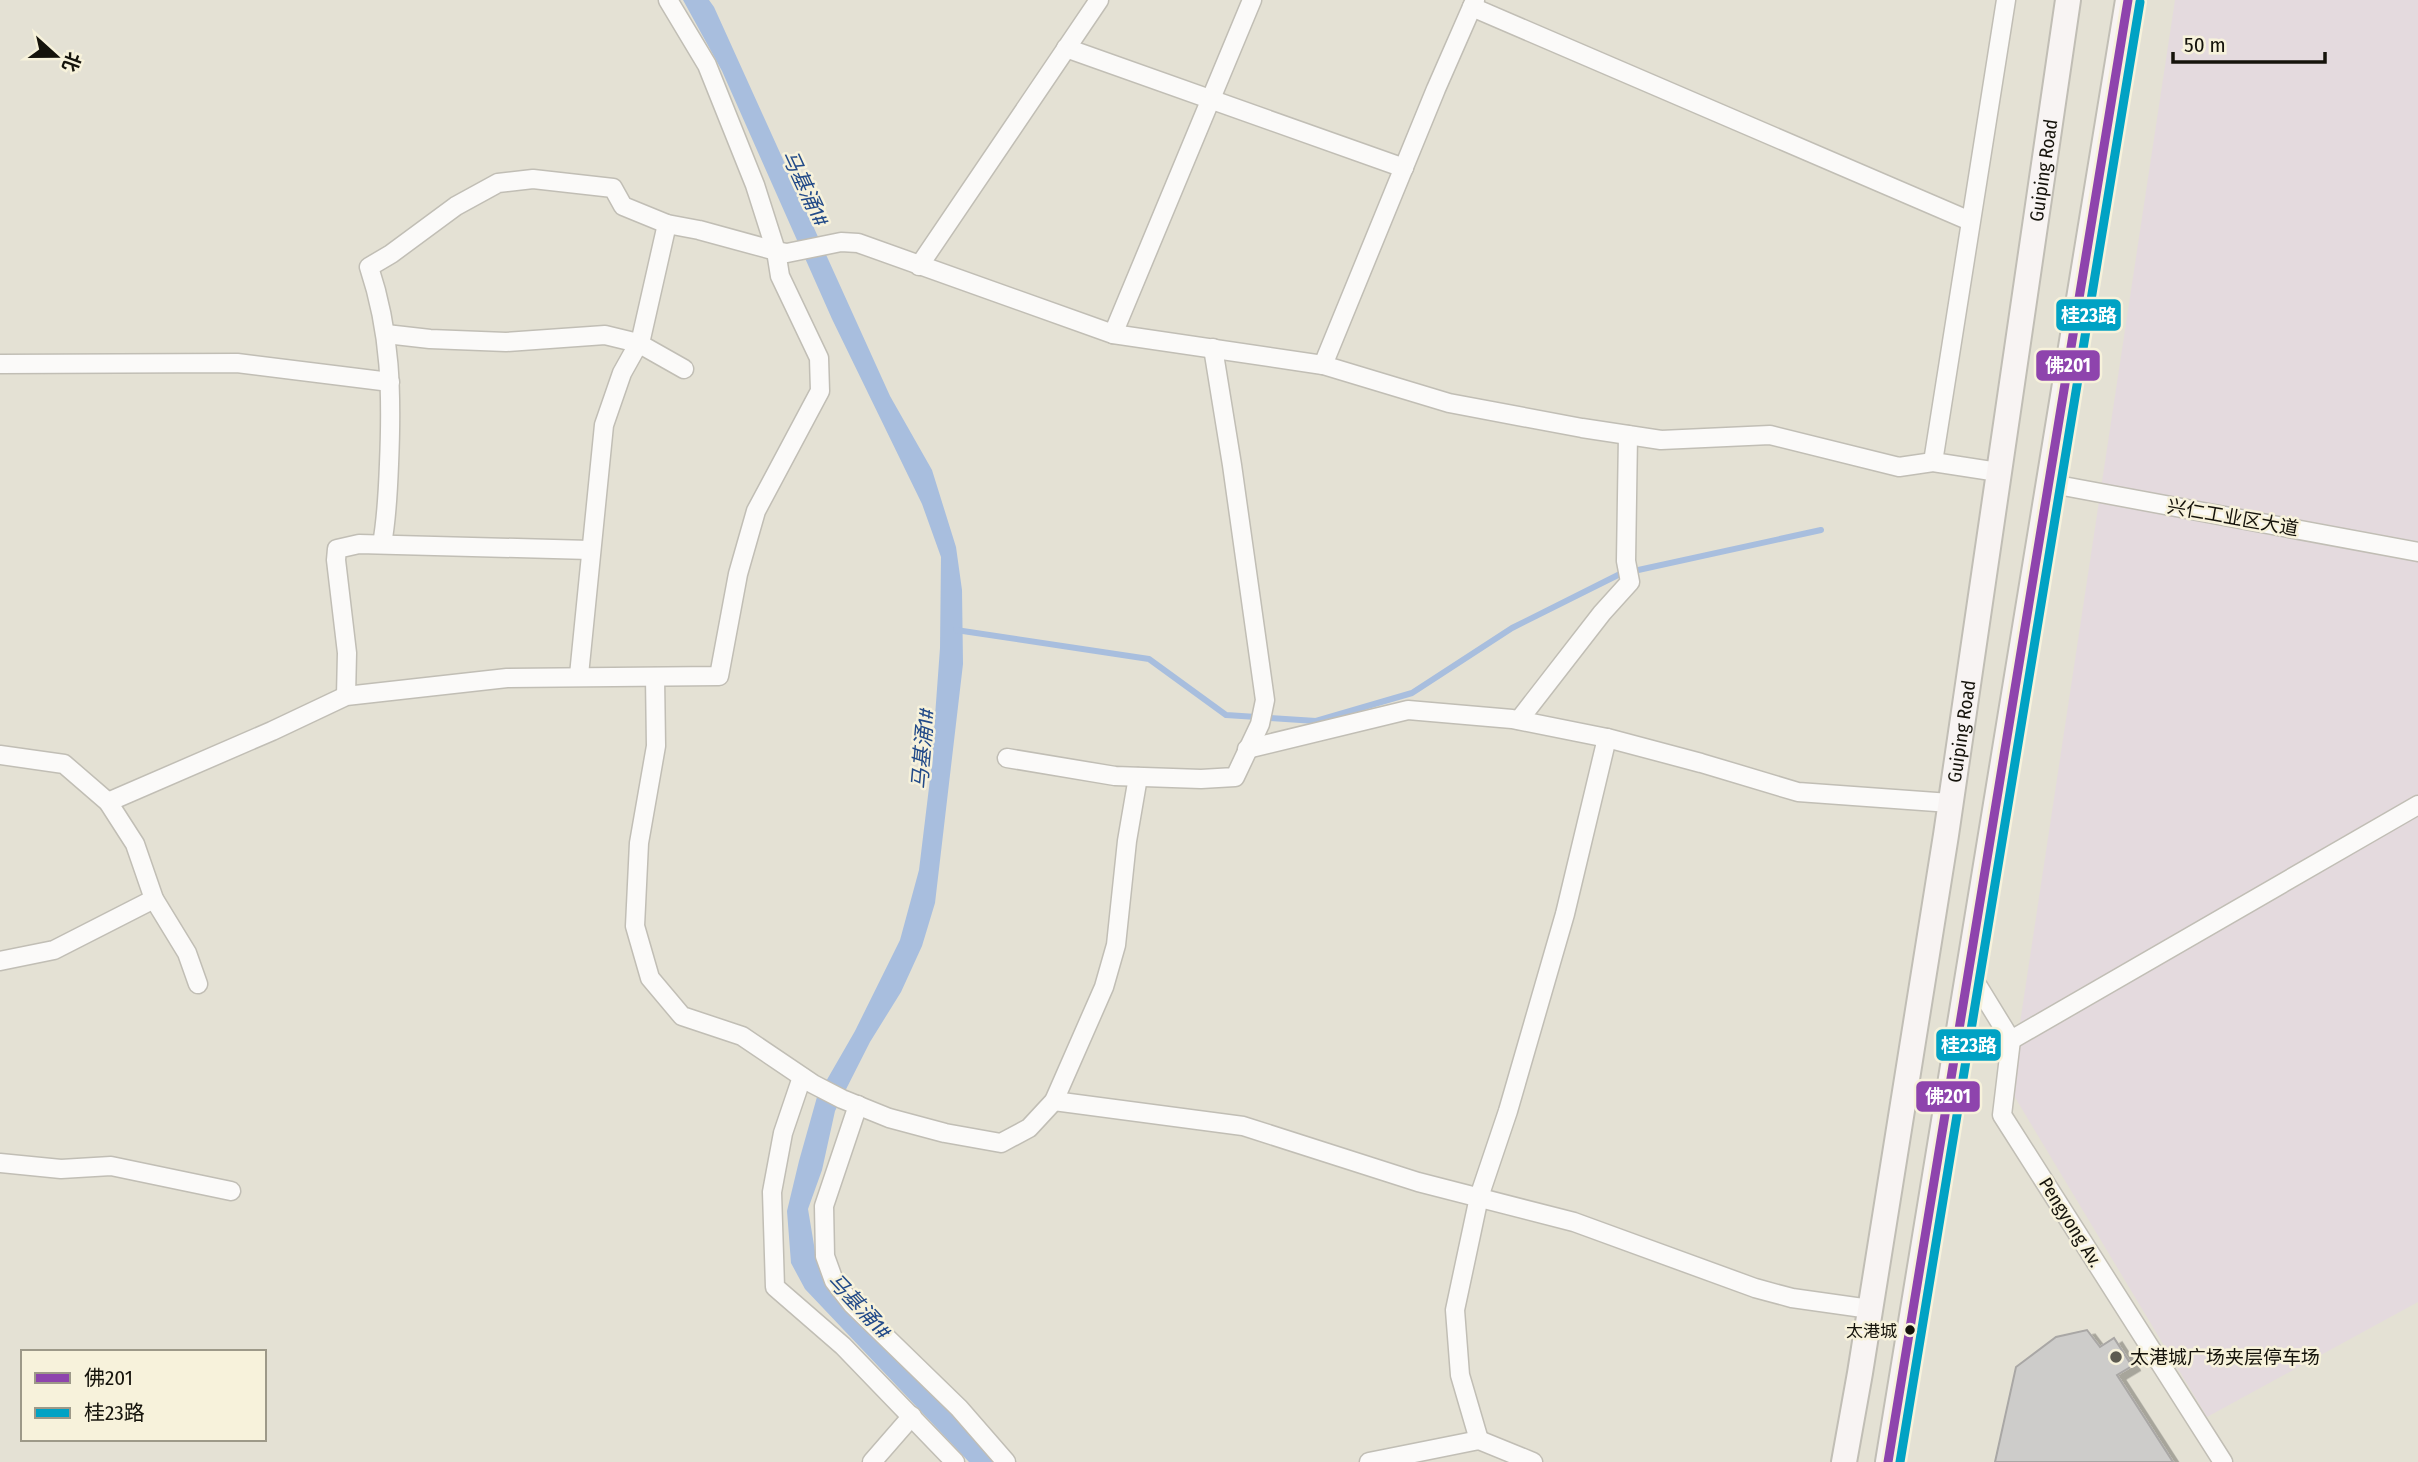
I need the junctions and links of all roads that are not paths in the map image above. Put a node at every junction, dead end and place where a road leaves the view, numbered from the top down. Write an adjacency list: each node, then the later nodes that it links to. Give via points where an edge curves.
1 (668, 0): 13 (street, via 707,65)
2 (1099, 0): 8 (street)
3 (1252, 0): 9 (street)
4 (2006, 0): 11 (street)
5 (2068, 0): 25 (main road, Guiping Road)
6 (2128, 0): 26 (main road)
7 (1474, 4): 10 (street); 11 (street)
8 (1066, 48): 9 (street); 14 (street)
9 (1210, 100): 10 (street); 16 (street)
10 (1404, 168): 20 (street)
11 (1970, 222): 24 (street)
12 (667, 224): 13 (street); 15 (street, via 623,206 613,188 533,179 498,183 456,206 369,267); 17 (street)
13 (782, 252): 14 (street, via 858,243); 31 (street, via 780,276 819,358 820,391 756,511 738,574 719,677)
14 (919, 265): 16 (street)
15 (386, 334): 17 (street, via 506,342 605,335); 22 (street)
16 (1113, 334): 18 (street)
17 (638, 343): 21 (street); 28 (street, via 604,425)
18 (1213, 348): 20 (street); 35 (street, via 1265,700 1260,724)
19 (0, 364): 22 (street, via 237,363)
20 (1323, 365): 23 (street, via 1450,403)
21 (684, 369)
22 (390, 382): 27 (street, via 387,519)
23 (1628, 435): 24 (street, via 1661,440 1770,435 1899,467); 33 (street, via 1626,561 1630,582)
24 (1933, 463): 25 (street)
25 (1998, 472): 40 (main road, Guiping Road)
26 (2047, 483): 29 (street, 兴仁工业区大道); 44 (main road)
27 (382, 544): 28 (street); 32 (street, via 337,549)
28 (590, 550): 30 (street)
29 (2418, 552)
30 (579, 676): 31 (street); 32 (street, via 507,677)
31 (655, 677): 47 (street, via 656,746 639,843 635,926 650,978 682,1016 742,1036)
32 (346, 696): 39 (street)
33 (1519, 720): 34 (street); 35 (street, via 1408,710)
34 (1607, 738): 40 (street, via 1798,792); 52 (street, via 1565,914)
35 (1247, 748): 38 (street, via 1235,777)
36 (0, 755): 39 (street, via 64,764)
37 (1007, 758): 38 (street)
38 (1138, 777): 48 (street, via 1116,945 1104,987)
39 (107, 802): 42 (street, via 135,844)
40 (1950, 803): 53 (main road, Guiping Road)
41 (2418, 805): 46 (street)
42 (154, 899): 43 (street, via 54,950); 45 (street, via 187,953)
43 (0, 961)
44 (1968, 970): 46 (street); 62 (main road)
45 (198, 984)
46 (2011, 1040): 63 (street, Pengyong Av., via 2003,1115)
47 (808, 1080): 49 (street); 54 (street, via 783,1133 772,1192 775,1287 843,1346)
48 (1054, 1101): 49 (street, via 1029,1128 1001,1143 889,1118); 52 (street, via 1243,1126)
49 (850, 1102): 58 (street, via 824,1206 824,1256 834,1280)
50 (0, 1163): 51 (street, via 61,1169 111,1166)
51 (231, 1191)
52 (1479, 1197): 53 (street, via 1574,1222 1779,1295); 55 (street, via 1455,1310 1460,1376)
53 (1870, 1309): 61 (main road, Guiping Road)
54 (912, 1416): 56 (street); 57 (street)
55 (1479, 1440): 59 (street); 60 (street)
56 (872, 1462)
57 (955, 1462)
58 (1006, 1462)
59 (1369, 1462)
60 (1533, 1462)
61 (1844, 1462)
62 (1888, 1462)
63 (2223, 1462)

